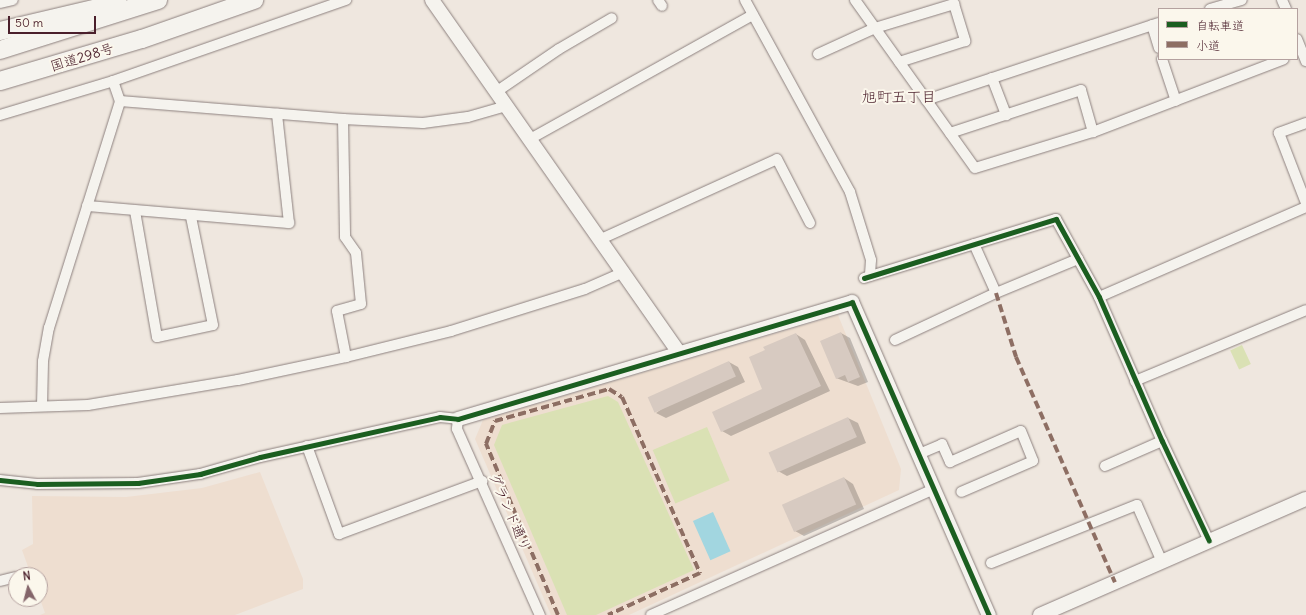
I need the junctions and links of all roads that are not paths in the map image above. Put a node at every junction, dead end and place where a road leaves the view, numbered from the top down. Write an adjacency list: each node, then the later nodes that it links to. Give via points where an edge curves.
1 (13, 0): 11 (street)
2 (129, 0): 17 (highway); 18 (highway)
3 (158, 0): 22 (highway)
4 (223, 0): 28 (highway)
5 (254, 0): 19 (highway, 国道298号)
6 (346, 0): 31 (street)
7 (432, 0): 33 (street)
8 (745, 0): 13 (street)
9 (855, 0): 16 (street)
10 (1242, 0): 12 (street)
11 (0, 3)
12 (1214, 8)
13 (753, 15): 45 (street); 53 (street, via 850,192 871,260 867,277)
14 (612, 18): 33 (street, via 559,49)
15 (1155, 24): 20 (street); 29 (street)
16 (875, 28): 23 (street); 27 (street); 27 (street, via 954,4 965,42)
17 (0, 31)
18 (0, 39)
19 (142, 39): 30 (highway, 国道298号); 32 (highway, via 66,68)
20 (1158, 42)
21 (1298, 43): 24 (street)
22 (0, 50)
23 (818, 54)
24 (1302, 56)
25 (1162, 60): 36 (street)
26 (1281, 60): 36 (street)
27 (899, 62): 34 (street)
28 (0, 70)
29 (992, 78): 34 (street); 40 (street)
30 (0, 81)
31 (112, 82): 35 (street); 39 (street)
32 (0, 89)
33 (496, 92): 37 (street)
34 (926, 100): 43 (street)
35 (120, 101): 38 (street); 47 (street)
36 (1176, 101): 44 (street)
37 (506, 106): 41 (street, via 468,117 423,123); 45 (street)
38 (278, 114): 41 (street); 50 (street, via 289,223)
39 (0, 115)
40 (1006, 115): 43 (street); 44 (street, via 1081,90)
41 (343, 119): 61 (street, via 345,237 356,253 361,304 337,311)
42 (1306, 123): 46 (street, via 1279,133)
43 (950, 132): 44 (street, via 975,168)
44 (1093, 132)
45 (530, 139): 52 (street)
46 (1306, 202)
47 (87, 206): 49 (street); 63 (street, via 49,328 43,361)
48 (1306, 207): 57 (street)
49 (135, 211): 50 (street); 50 (street, via 157,337 213,325)
50 (191, 217)
51 (810, 223): 52 (street, via 777,159)
52 (601, 239): 55 (street)
53 (974, 244): 54 (street, via 1056,219); 56 (street)
54 (1078, 259): 56 (street); 57 (street)
55 (624, 272): 60 (street); 61 (street, via 585,289 440,335)
56 (996, 293): 59 (street)
57 (1099, 297): 62 (street)
58 (1306, 310): 62 (street)
59 (895, 340)
60 (679, 353): 65 (street); 68 (street, via 852,302)
61 (346, 357): 63 (street, via 238,380 88,405)
62 (1135, 381): 66 (street)
63 (42, 406): 64 (street)
64 (0, 408)
65 (458, 419): 67 (street, via 440,417); 71 (street, グランド通り, via 458,429)
66 (1162, 441): 69 (street); 75 (street)
67 (307, 446): 70 (street, via 200,474 138,483 37,484); 71 (street, via 339,534)
68 (919, 454): 72 (street); 73 (street, via 942,444 950,462 1021,431 1033,461)
69 (1105, 466)
70 (0, 480)
71 (482, 481): 78 (street, グランド通り)
72 (934, 489): 79 (street); 80 (street)
73 (961, 492)
74 (1306, 499): 75 (street)
75 (1209, 541): 76 (street)
76 (1162, 562): 77 (street, via 1137,505); 81 (street)
77 (991, 563)
78 (540, 615)
79 (651, 615)
80 (988, 615)
81 (1040, 615)

